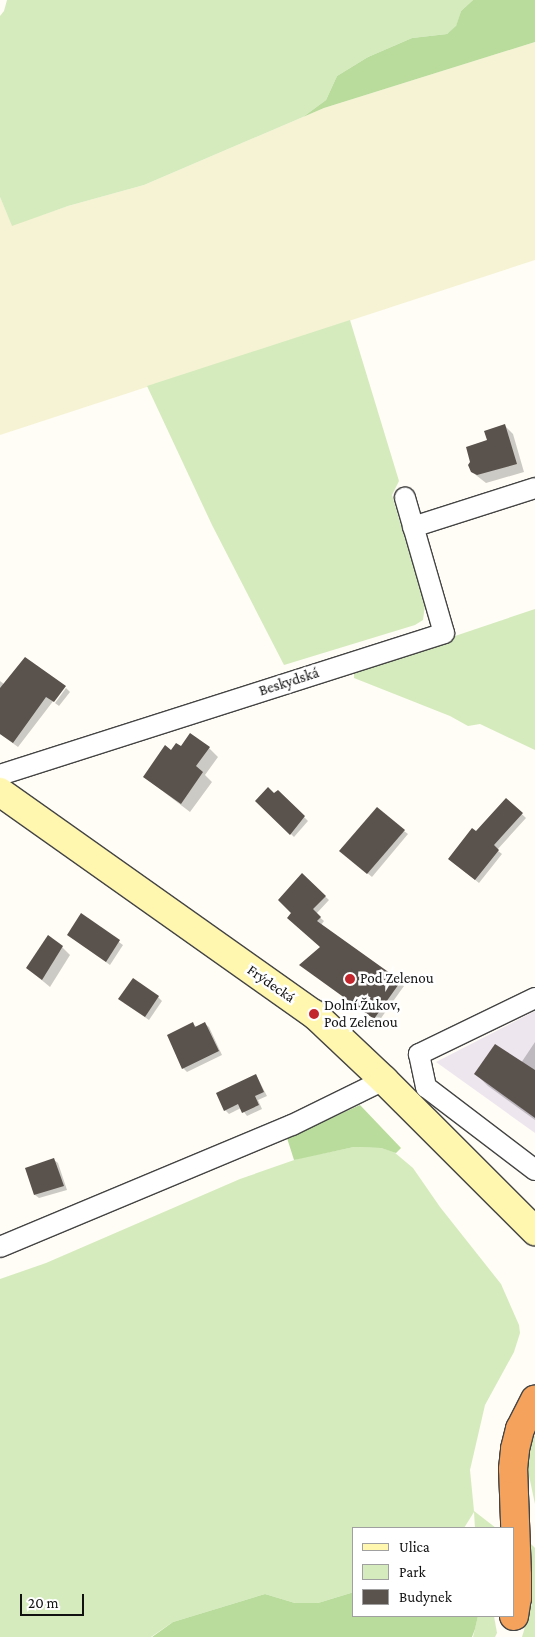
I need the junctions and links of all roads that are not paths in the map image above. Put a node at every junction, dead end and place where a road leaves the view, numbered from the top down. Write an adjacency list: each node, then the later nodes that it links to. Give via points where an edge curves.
1 (535, 488): 3 (street)
2 (405, 498): 3 (street, Beskydská)
3 (414, 527): 4 (street, Beskydská, via 444,632)
4 (0, 775)
5 (0, 792): 7 (main road, Frýdecká, via 314,1014)
6 (535, 998): 8 (street, via 419,1054 426,1087)
7 (384, 1080): 9 (main road, Frýdecká); 10 (street, via 292,1124)
8 (535, 1170)
9 (535, 1231)
10 (0, 1247)
11 (535, 1400): 12 (highway, via 520,1429 515,1449)
12 (515, 1489): 13 (highway); 14 (highway)
13 (535, 1524)
14 (515, 1608)
15 (514, 1617): 16 (highway)
16 (510, 1637)

